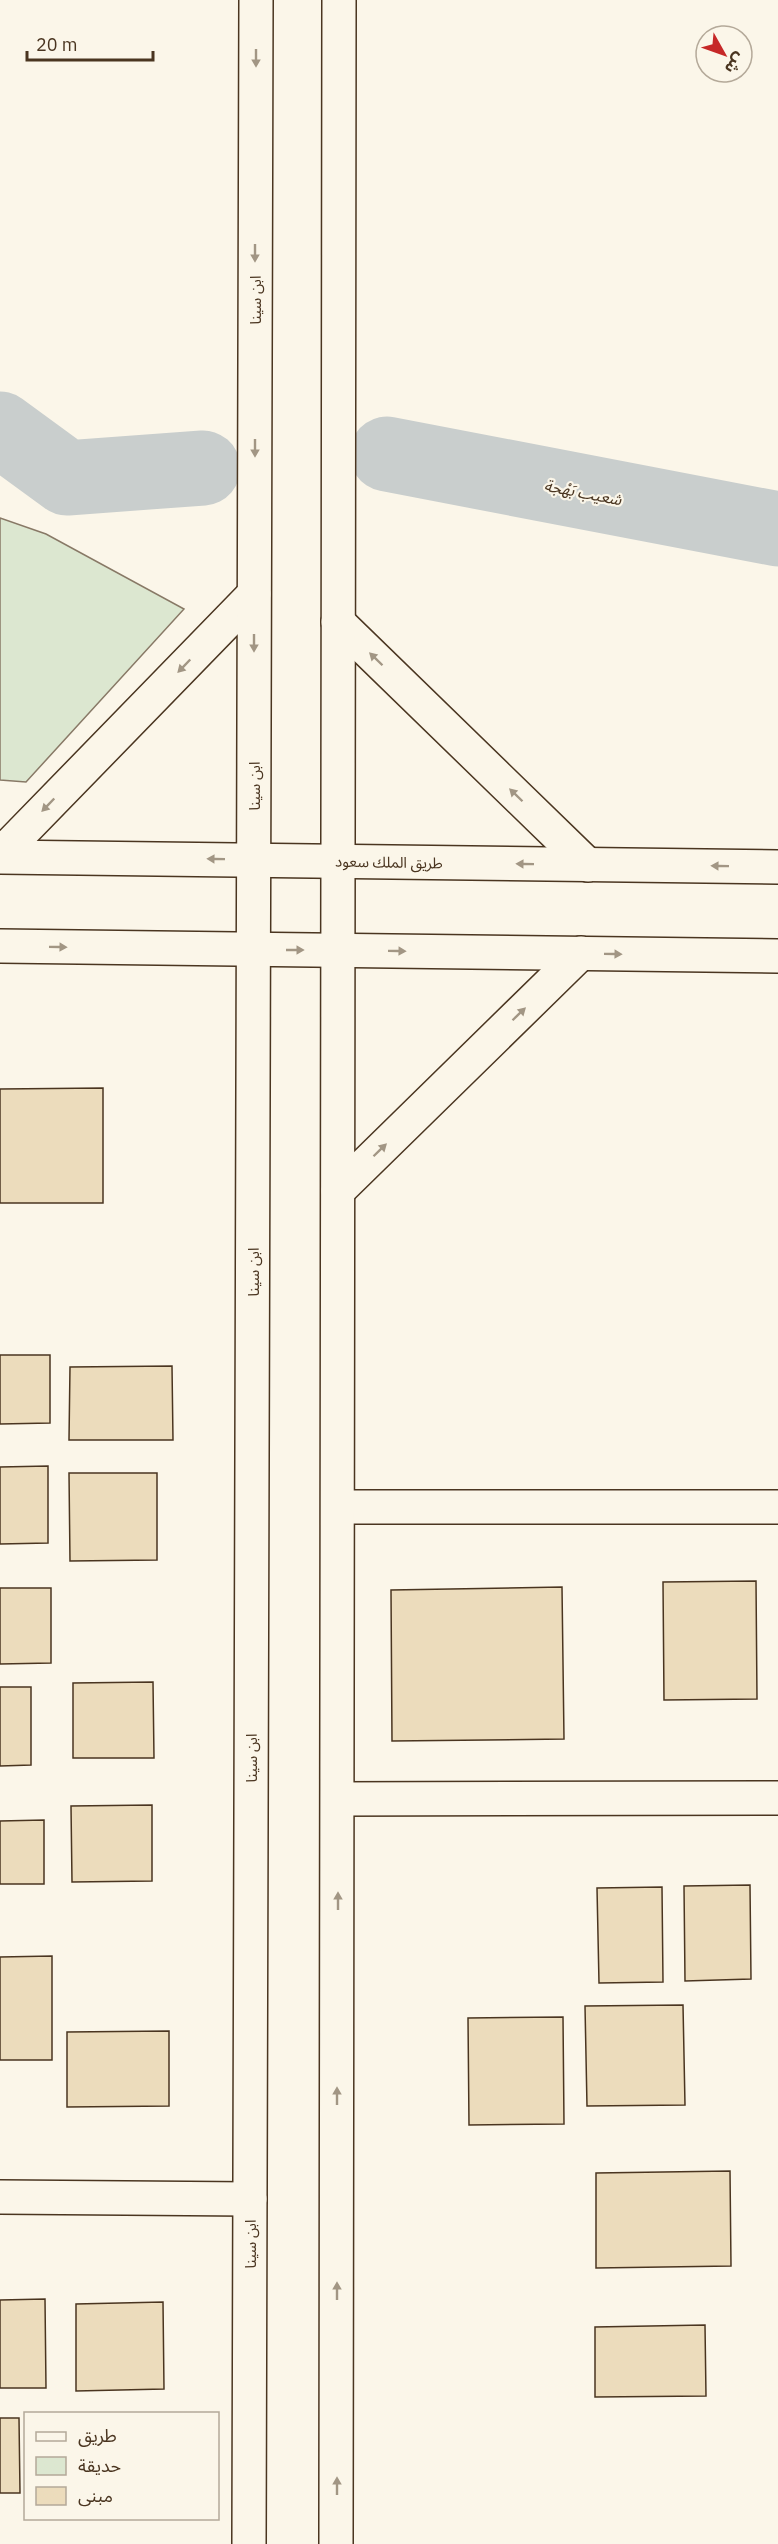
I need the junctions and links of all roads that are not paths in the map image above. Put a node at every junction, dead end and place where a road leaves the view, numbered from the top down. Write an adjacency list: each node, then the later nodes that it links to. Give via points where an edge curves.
1 (256, 0): 3 (street, ابن سينا, one-way to 3)
2 (339, 0): 4 (street)
3 (254, 594): 5 (street, one-way to 5); 6 (street, ابن سينا, one-way to 6)
4 (338, 622): 7 (street); 8 (street, one-way to 4)
5 (0, 856): 6 (street, طريق الملك سعود, one-way to 5)
6 (254, 860): 7 (street, طريق الملك سعود); 11 (street, ابن سينا)
7 (338, 861): 8 (street, طريق الملك سعود, one-way to 7); 12 (street)
8 (588, 865): 9 (street, طريق الملك سعود, one-way to 8)
9 (778, 867)
10 (0, 946): 11 (street, one-way to 11)
11 (254, 950): 12 (street, one-way to 12); 21 (street, ابن سينا)
12 (338, 950): 13 (street, one-way to 13); 15 (street)
13 (581, 953): 14 (street, one-way to 14); 15 (street, one-way to 13)
14 (778, 956)
15 (338, 1191): 16 (street)
16 (338, 1507): 17 (street); 19 (street)
17 (778, 1507)
18 (778, 1798): 19 (street)
19 (338, 1799): 23 (street, one-way to 19)
20 (0, 2197): 21 (street)
21 (250, 2199): 22 (street, ابن سينا)
22 (249, 2544)
23 (336, 2544)

